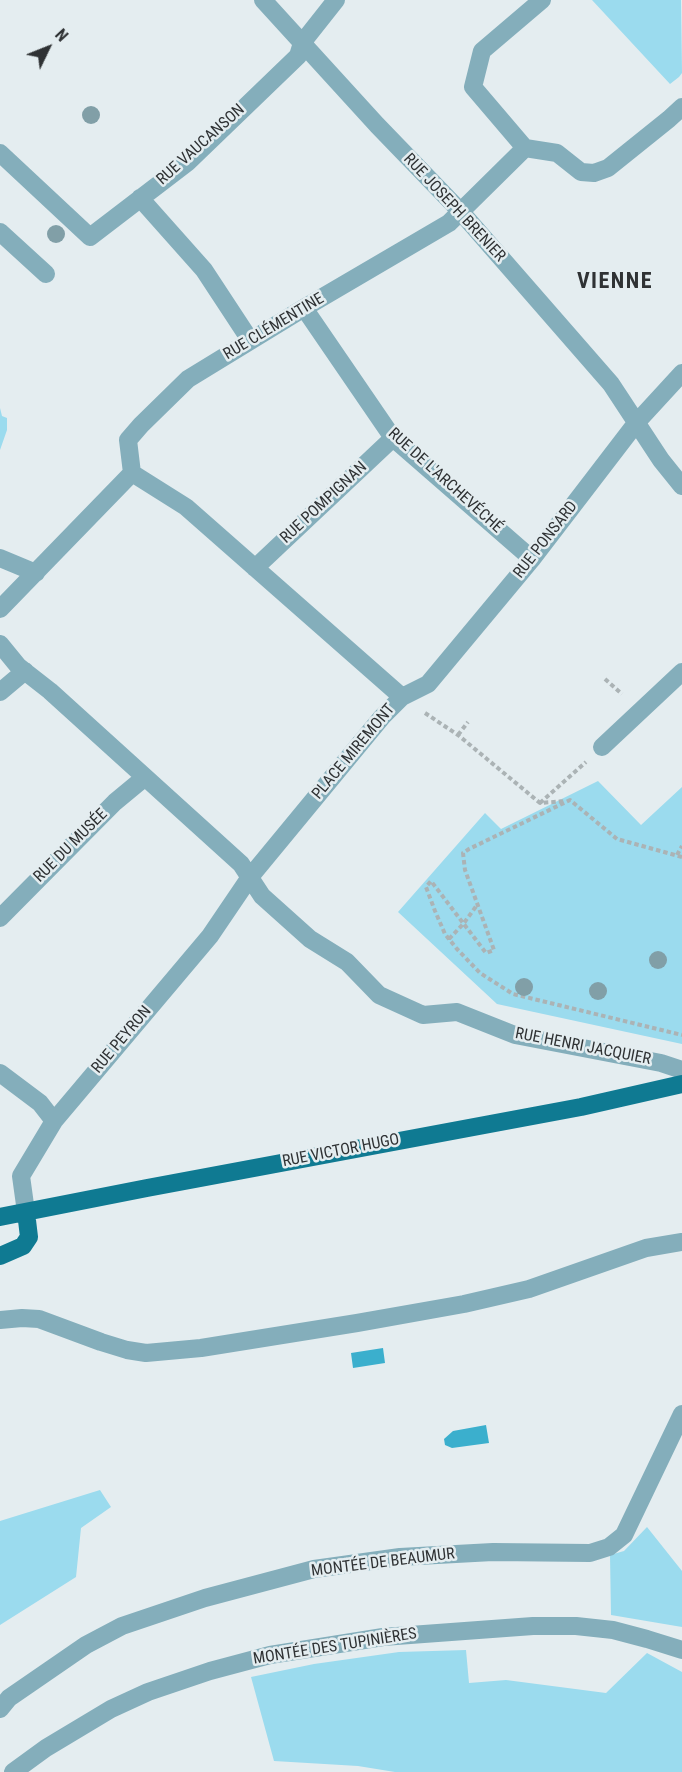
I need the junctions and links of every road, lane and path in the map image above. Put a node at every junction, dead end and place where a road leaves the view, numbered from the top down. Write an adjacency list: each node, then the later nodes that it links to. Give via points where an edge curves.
1 (263, 0): 4 (street, RUE JOSEPH BRENIER)
2 (336, 0): 4 (street, RUE VAUCANSON)
3 (542, 0): 6 (street, via 482,51 473,87)
4 (302, 44): 8 (street, RUE VAUCANSON, via 298,56 188,162); 9 (street, RUE JOSEPH BRENIER)
5 (682, 107): 6 (street, via 608,168 594,173 581,172 557,153)
6 (525, 148): 9 (street, RUE CLÉMENTINE)
7 (1, 157): 8 (street, RUE VAUCANSON, via 90,237)
8 (141, 198): 13 (street, via 204,270)
9 (461, 212): 12 (street, RUE CLÉMENTINE, via 449,223); 15 (street, RUE JOSEPH BRENIER, via 611,384)
10 (0, 232): 11 (street)
11 (46, 274)
12 (304, 308): 13 (street, RUE CLÉMENTINE); 16 (street, RUE DE L'ARCHEVÉCHÉ)
13 (250, 340): 17 (street, RUE CLÉMENTINE, via 188,379 141,425 128,440)
14 (682, 374): 15 (street, RUE PONSARD)
15 (637, 422): 18 (street, RUE JOSEPH BRENIER); 20 (street, RUE PONSARD)
16 (393, 438): 20 (street, RUE DE L'ARCHEVÉCHÉ); 21 (street, RUE POMPIGNAN)
17 (132, 473): 21 (street, PLACE MIREMONT, via 186,507); 22 (street)
18 (682, 486)
19 (0, 558): 22 (street)
20 (532, 559): 27 (street, RUE PONSARD)
21 (255, 568): 29 (street, PLACE MIREMONT)
22 (36, 573): 23 (street)
23 (0, 609)
24 (0, 644): 25 (street)
25 (25, 671): 28 (street); 33 (street)
26 (682, 672): 32 (street)
27 (428, 684): 29 (street, RUE PONSARD); 31 (path, via 417,708)
28 (0, 692)
29 (402, 697): 39 (street, PLACE MIREMONT)
30 (468, 722): 31 (path)
31 (458, 735): 35 (path)
32 (602, 747): 35 (path)
33 (144, 778): 39 (street); 41 (street, RUE DU MUSÉE, via 115,802)
34 (570, 800): 35 (path); 37 (path, via 617,839); 40 (path, via 463,854)
35 (540, 803)
36 (682, 846): 37 (path)
37 (677, 855): 38 (path)
38 (682, 857)
39 (250, 877): 45 (street, RUE HENRI JACQUIER, via 262,896 310,939 347,962 379,995 423,1015 457,1012 515,1035); 48 (street, RUE PEYRON, via 210,936)
40 (478, 904): 42 (path); 42 (path, via 494,950 486,953)
41 (0, 918)
42 (464, 923): 43 (path); 43 (path, via 431,881 426,887)
43 (449, 939): 44 (path, via 480,973 513,994)
44 (682, 1035)
45 (682, 1070)
46 (0, 1073): 48 (street, via 40,1103)
47 (682, 1084): 49 (main road, RUE VICTOR HUGO, via 581,1107)
48 (54, 1121): 49 (street, RUE PEYRON, via 21,1176)
49 (26, 1212): 50 (main road, RUE VICTOR HUGO); 52 (main road, via 29,1237 23,1246)
50 (0, 1217)
51 (682, 1242): 53 (street, via 646,1248 529,1289 464,1304 201,1348 146,1353 101,1342 39,1319)
52 (0, 1256)
53 (0, 1320)
54 (682, 1414): 56 (street, MONTÉE DE BEAUMUR, via 624,1535 609,1547 590,1553 494,1552 400,1557 314,1569 205,1598 122,1626 86,1645 9,1698)
55 (682, 1650): 57 (street, MONTÉE DES TUPINIÈRES, via 613,1630 533,1626 383,1637 270,1655 210,1671 120,1704)
56 (0, 1709)
57 (13, 1772)

